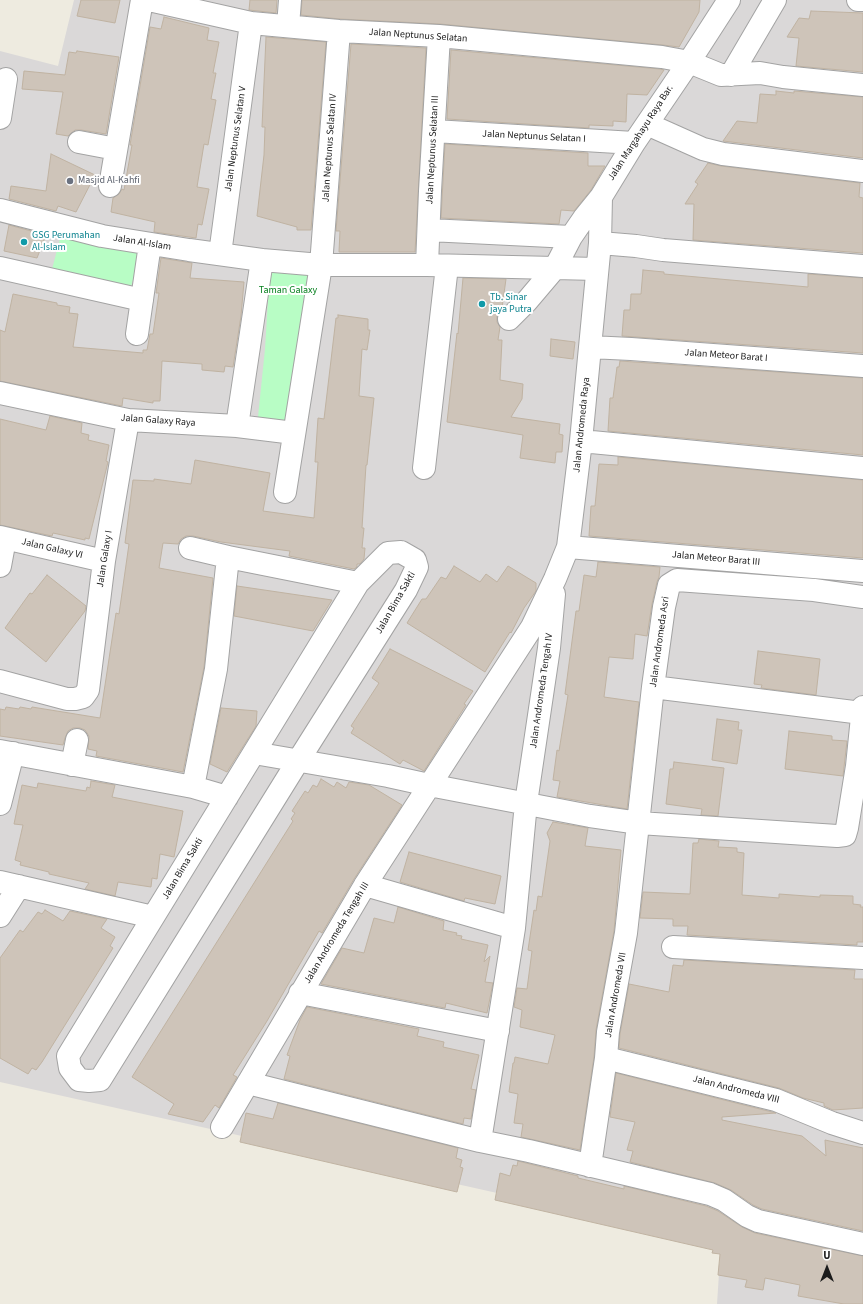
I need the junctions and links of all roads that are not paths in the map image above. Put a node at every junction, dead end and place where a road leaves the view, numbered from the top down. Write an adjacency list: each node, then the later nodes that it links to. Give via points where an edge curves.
1 (142, 0): 21 (street)
2 (149, 0): 8 (street, Jalan Neptunus Selatan)
3 (290, 0): 9 (street)
4 (729, 0): 12 (street, Jalan Margahayu Raya Bar.)
5 (774, 0): 13 (street)
6 (858, 0): 7 (street)
7 (863, 0)
8 (251, 23): 9 (street, Jalan Neptunus Selatan); 30 (street, Jalan Neptunus Selatan V)
9 (288, 26): 10 (street, Jalan Neptunus Selatan)
10 (339, 31): 11 (street, Jalan Neptunus Selatan); 32 (street, Jalan Neptunus Selatan IV)
11 (439, 36): 12 (street, Jalan Neptunus Selatan, via 662,57); 18 (street, Jalan Neptunus Selatan III)
12 (689, 62): 13 (street, Jalan Neptunus Selatan, via 721,75); 17 (street, Jalan Margahayu Raya Bar.)
13 (731, 75): 15 (street, Jalan Neptunus Selatan, via 760,73)
14 (6, 79): 16 (street)
15 (863, 85)
16 (0, 118)
17 (647, 124): 20 (street, Jalan Margahayu Raya Bar.); 22 (street, via 713,151)
18 (434, 131): 20 (street, Jalan Neptunus Selatan I); 26 (street, Jalan Neptunus Selatan III)
19 (79, 142): 21 (street)
20 (634, 143): 24 (street, Jalan Margahayu Raya Bar.)
21 (116, 149): 23 (street)
22 (863, 171)
23 (110, 186)
24 (601, 197): 27 (street, Jalan Margahayu Raya Bar.); 28 (street, Jalan Andromeda Raya)
25 (0, 210): 29 (street, Jalan Al-Islam, via 102,236)
26 (429, 230): 27 (street); 33 (street, Jalan Neptunus Selatan III)
27 (571, 237): 36 (street, Jalan Margahayu Raya Bar.)
28 (600, 243): 34 (street); 37 (street, Jalan Andromeda Raya)
29 (150, 244): 30 (street, Jalan Al-Islam); 38 (street)
30 (220, 254): 31 (street, Jalan Al-Islam)
31 (262, 260): 32 (street, Jalan Al-Islam); 45 (street)
32 (321, 265): 33 (street, Jalan Al-Islam); 46 (street)
33 (437, 265): 36 (street, Jalan Al-Islam); 48 (street, Jalan Neptunus Selatan III)
34 (863, 266)
35 (0, 268): 38 (street)
36 (555, 268): 37 (street, Jalan Al-Islam); 39 (street, Jalan Margahayu Raya Bar., via 528,301)
37 (597, 269): 41 (street, Jalan Andromeda Raya)
38 (142, 300): 40 (street)
39 (509, 319)
40 (138, 334)
41 (599, 348): 42 (street, Jalan Meteor Barat I); 47 (street, Jalan Andromeda Raya)
42 (863, 366)
43 (0, 393): 44 (street, Jalan Galaxy Raya)
44 (128, 420): 45 (street, Jalan Galaxy Raya); 55 (street, Jalan Galaxy I)
45 (237, 426): 46 (street, Jalan Galaxy Raya)
46 (294, 434): 50 (street)
47 (596, 442): 49 (street); 52 (street, Jalan Andromeda Raya)
48 (424, 468)
49 (863, 468)
50 (285, 492)
51 (2, 538): 55 (street, Jalan Galaxy VI); 56 (street)
52 (568, 546): 57 (street, Jalan Meteor Barat III); 58 (street, Jalan Andromeda Raya)
53 (190, 548): 54 (street)
54 (228, 557): 59 (street); 70 (street, via 216,669)
55 (104, 561): 61 (street, Jalan Galaxy I, via 88,690 83,697 75,700 66,699)
56 (0, 566)
57 (863, 571)
58 (555, 579): 69 (street, Jalan Andromeda Tengah III, via 532,627); 72 (street, Jalan Andromeda Tengah IV, via 549,648)
59 (358, 583): 66 (street, Jalan Bima Sakti); 67 (street, Jalan Bima Sakti, via 388,553 401,552 415,560 417,567 406,590)
60 (863, 597): 62 (street, Jalan Andromeda Asri, via 814,590 677,580 669,585 666,595)
61 (0, 681)
62 (654, 687): 63 (street); 74 (street, Jalan Andromeda Asri)
63 (862, 710): 74 (street, via 857,766 845,835)
64 (77, 740): 68 (street)
65 (6, 752): 68 (street); 73 (street)
66 (254, 753): 67 (street); 71 (street, Jalan Bima Sakti)
67 (298, 761): 69 (street); 78 (street, Jalan Bima Sakti, via 100,1080 79,1080 70,1068 68,1056)
68 (72, 765): 70 (street)
69 (429, 785): 72 (street); 76 (street, Jalan Andromeda Tengah III)
70 (193, 787): 71 (street)
71 (227, 797): 78 (street, Jalan Bima Sakti)
72 (526, 803): 74 (street); 79 (street, Jalan Andromeda Tengah IV)
73 (0, 804)
74 (639, 823): 84 (street, Jalan Andromeda VII, via 626,933 608,1032)
75 (10, 884): 77 (street); 78 (street)
76 (365, 885): 79 (street); 82 (street, Jalan Andromeda Tengah III)
77 (0, 916)
78 (153, 917)
79 (514, 928): 83 (street, Jalan Andromeda Tengah IV)
80 (673, 947): 81 (street)
81 (863, 958)
82 (300, 993): 83 (street); 85 (street, Jalan Andromeda Tengah III)
83 (498, 1031): 88 (street, Jalan Andromeda Tengah IV)
84 (606, 1058): 87 (street, Jalan Andromeda VIII, via 776,1100 832,1123); 89 (street, Jalan Andromeda VII)
85 (248, 1083): 86 (street, Jalan Andromeda Tengah III); 88 (street)
86 (222, 1127)
87 (863, 1132)
88 (480, 1141): 89 (street)
89 (590, 1166): 90 (street, via 710,1194 758,1221)
90 (863, 1244)

